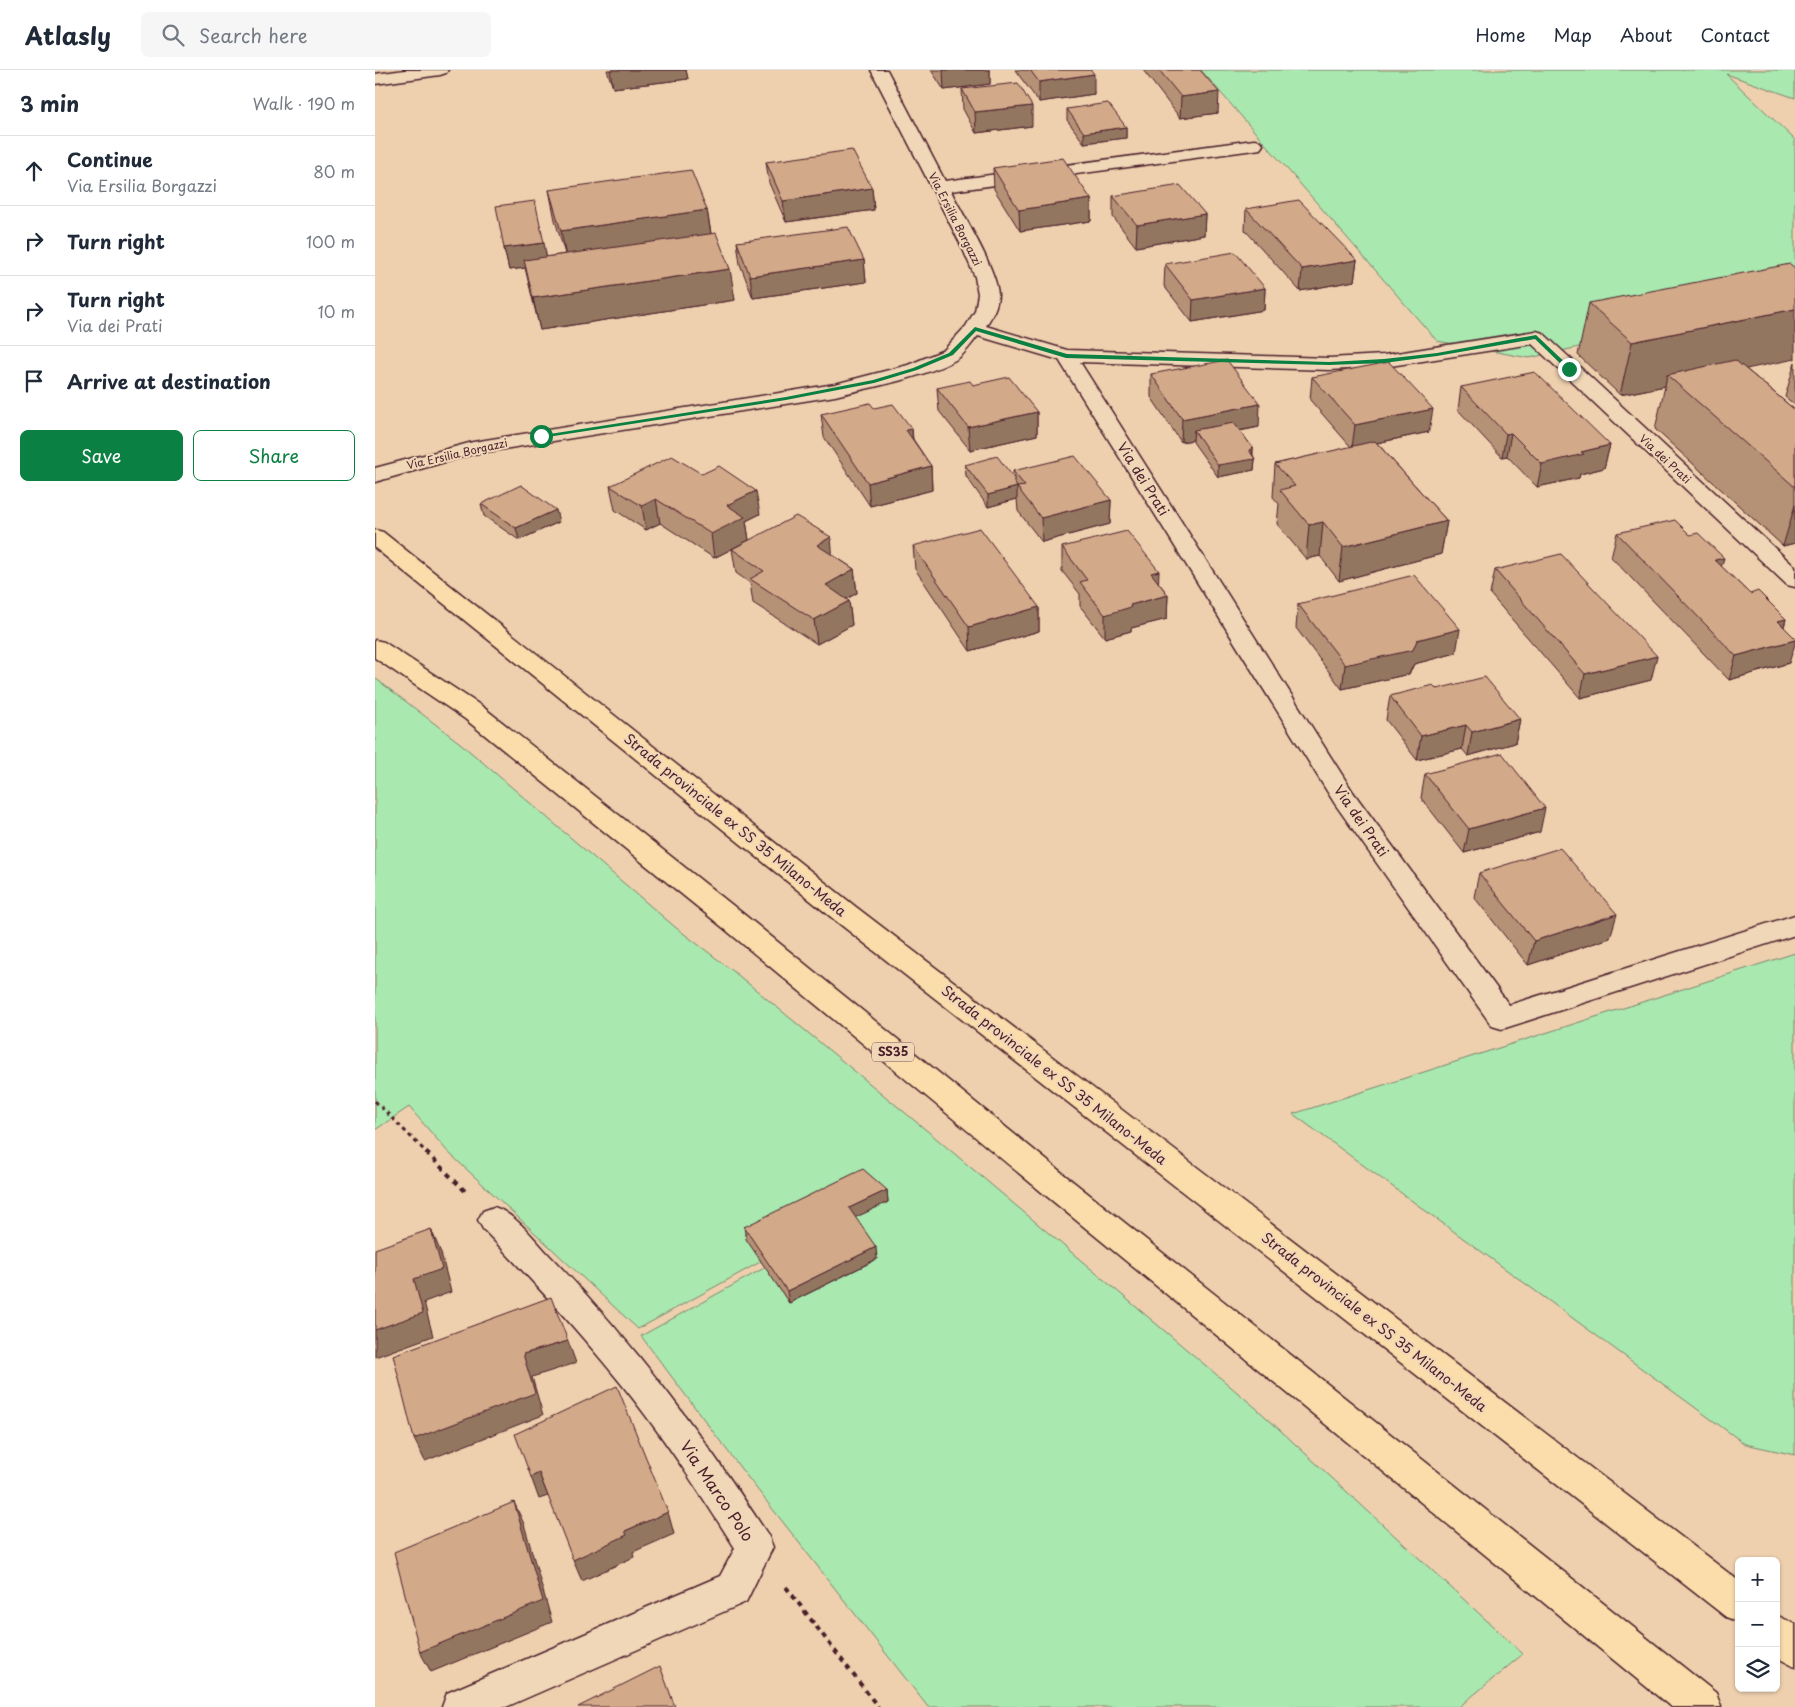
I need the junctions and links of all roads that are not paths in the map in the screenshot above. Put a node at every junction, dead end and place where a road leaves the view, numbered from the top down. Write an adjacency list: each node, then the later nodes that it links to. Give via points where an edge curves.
1 (440, 70): 3 (street)
2 (879, 70): 5 (street, Via Ersilia Borgazzi)
3 (375, 79)
4 (1253, 145): 5 (street)
5 (939, 187): 6 (street, Via Ersilia Borgazzi, via 984,277 988,294 985,311)
6 (975, 329): 7 (street); 8 (street, Via Ersilia Borgazzi, via 951,354 874,381 473,448)
7 (1066, 356): 10 (street, Via dei Prati, via 1329,364 1401,359 1536,337); 12 (street, Via dei Prati, via 1344,798 1502,1018)
8 (379, 474)
9 (375, 537): 14 (highway, Strada provinciale ex SS 35 Milano-Meda, via 846,914)
10 (1795, 580)
11 (375, 647): 18 (highway, SS35, via 473,713 731,919)
12 (1795, 925)
13 (494, 1220): 17 (street, Via Marco Polo, via 564,1291 631,1369 693,1452 755,1547 733,1589)
14 (1736, 1602)
15 (1780, 1636): 16 (highway)
16 (1795, 1648)
17 (461, 1707)
18 (1702, 1707)

